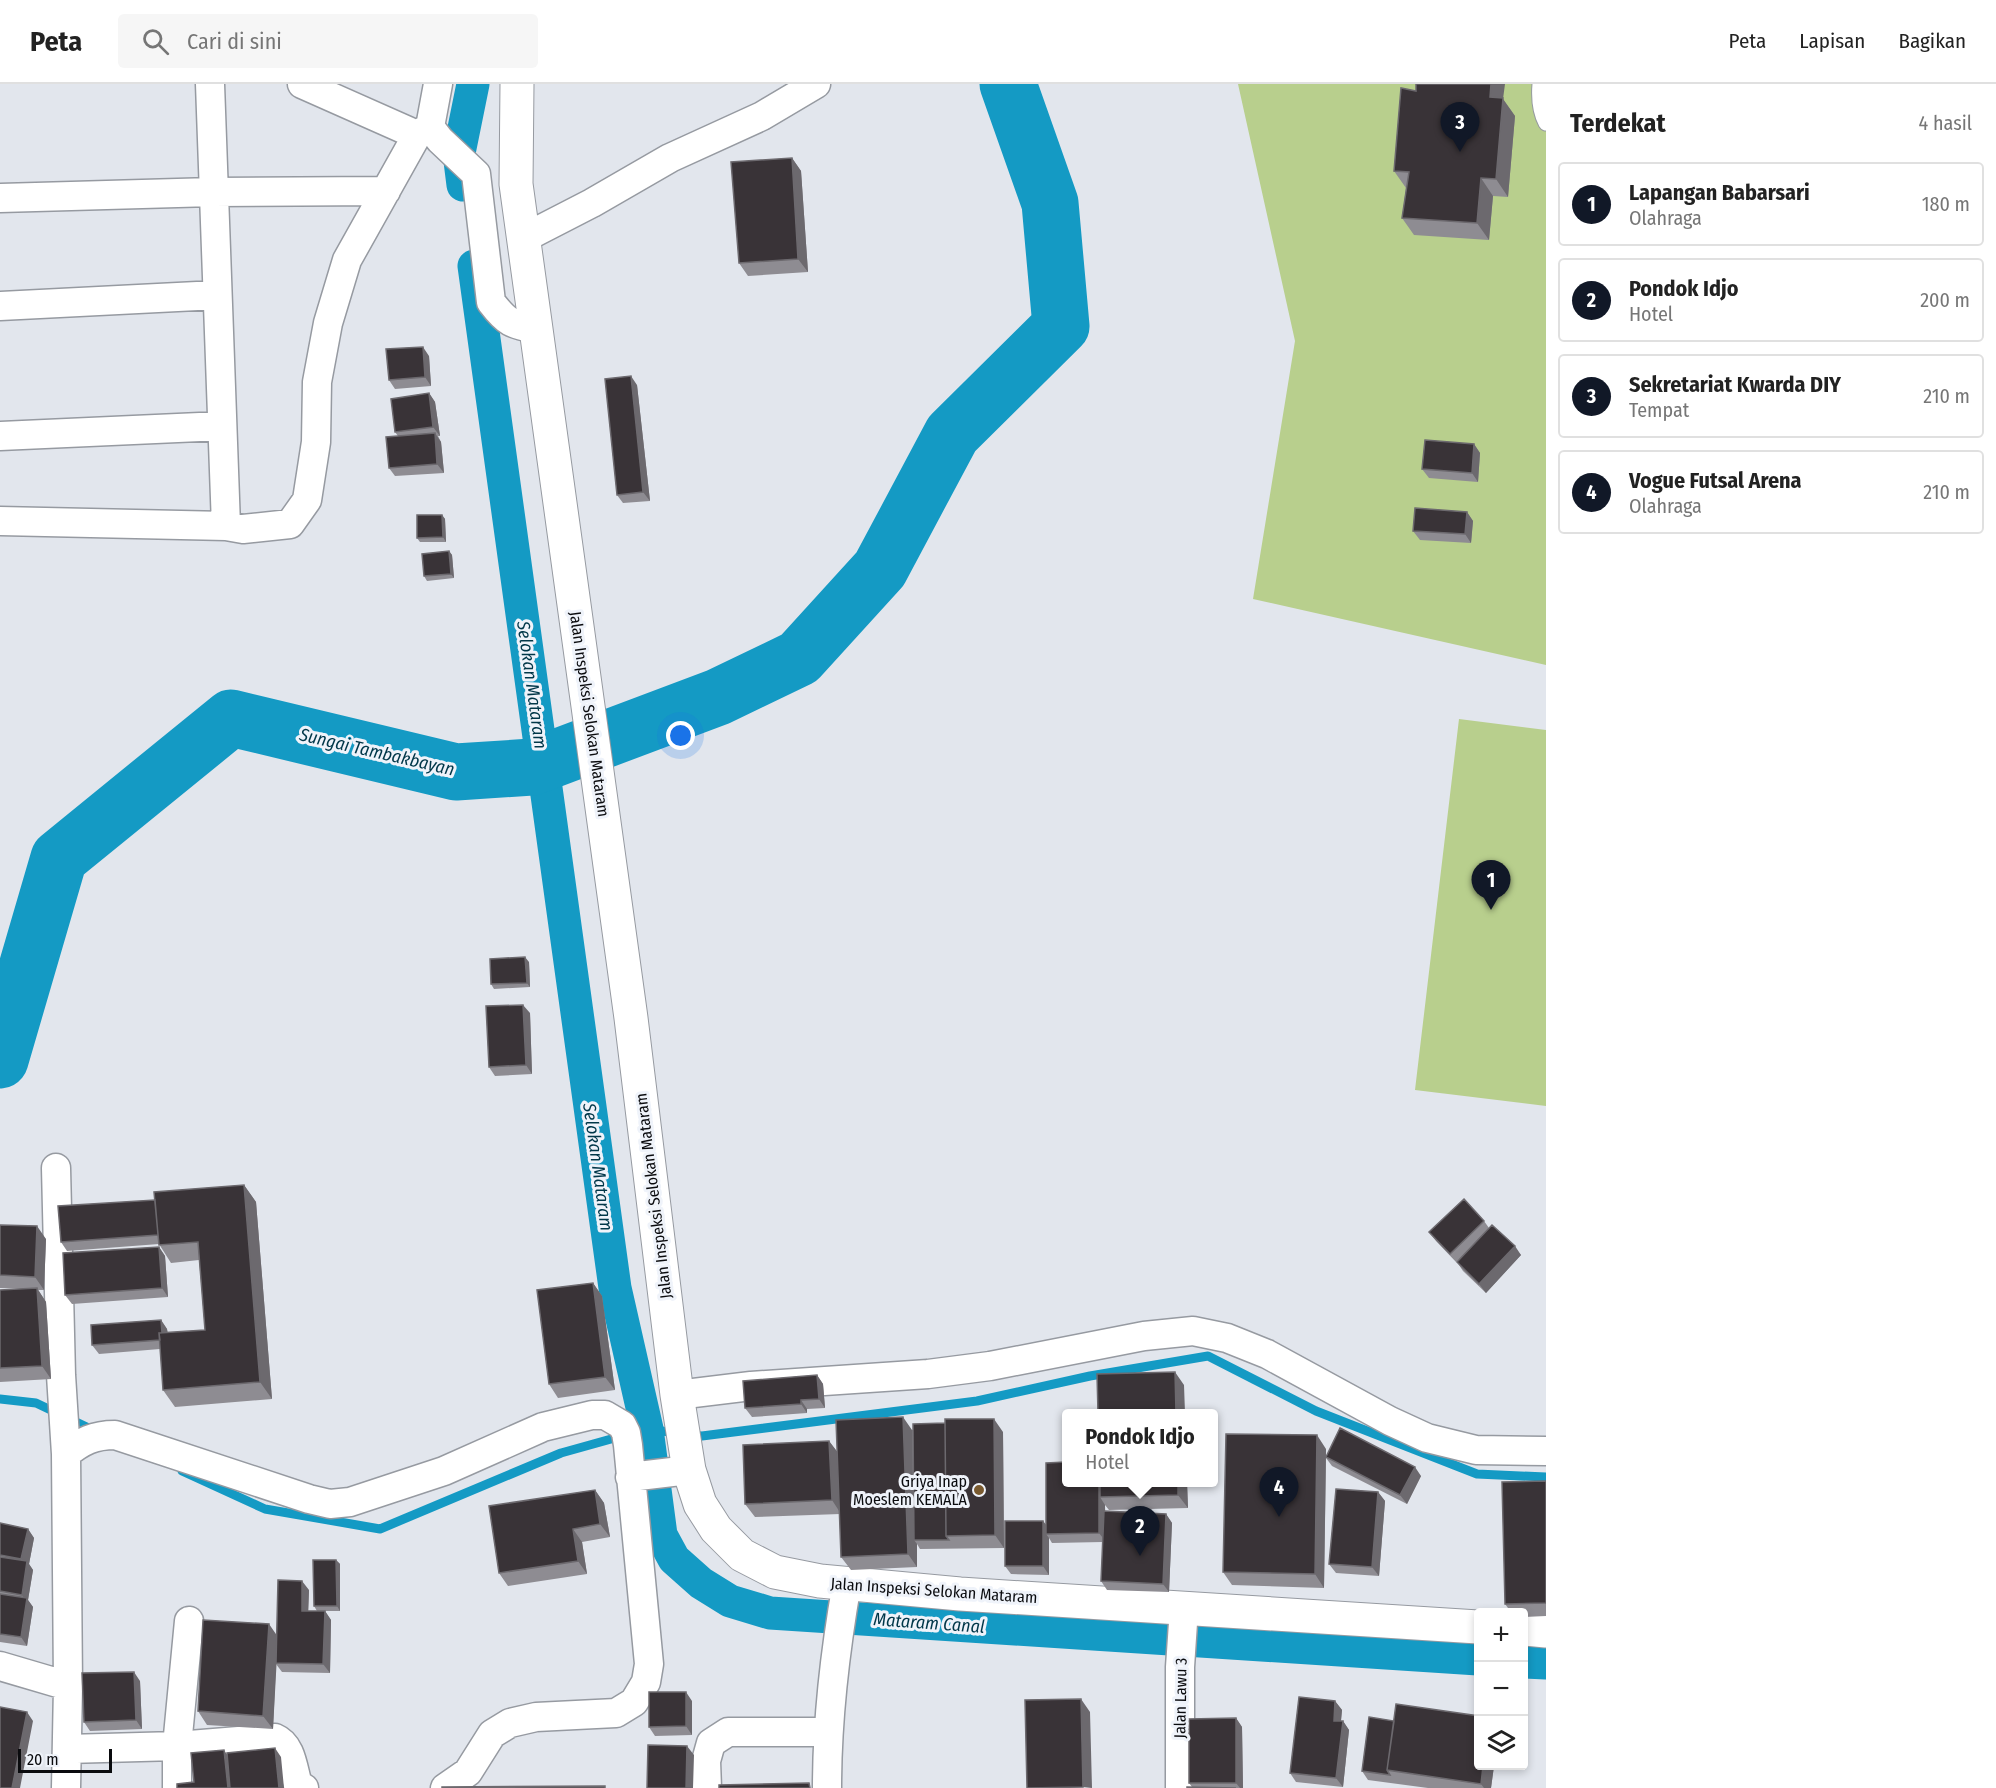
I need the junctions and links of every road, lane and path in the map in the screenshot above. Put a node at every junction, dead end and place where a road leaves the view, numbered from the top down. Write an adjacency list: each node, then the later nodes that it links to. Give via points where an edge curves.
1 (210, 84): 10 (street)
2 (302, 84): 8 (street)
3 (438, 84): 8 (street)
4 (517, 84): 12 (street, Jalan Inspeksi Selokan Mataram, via 516,184)
5 (816, 84): 12 (street, via 762,116 670,158)
6 (1540, 84): 7 (lane)
7 (1546, 123)
8 (429, 134): 9 (street); 15 (street, via 476,174 491,302 503,318)
9 (386, 190): 10 (street); 19 (street, via 347,260 328,323 317,382 315,442 307,500 290,524 243,529)
10 (213, 192): 11 (street); 13 (street)
11 (0, 198)
12 (524, 238): 15 (street, Jalan Inspeksi Selokan Mataram)
13 (217, 295): 14 (street); 16 (street)
14 (0, 306)
15 (537, 329): 21 (street, Jalan Inspeksi Selokan Mataram, via 632,1018)
16 (222, 426): 17 (street); 19 (street)
17 (0, 436)
18 (0, 521): 19 (street)
19 (226, 526)
20 (56, 1168): 22 (street)
21 (678, 1404): 23 (street, via 763,1385 990,1366 1134,1338 1192,1331 1227,1338 1267,1354 1427,1438 1476,1450); 24 (street, Jalan Inspeksi Selokan Mataram)
22 (65, 1440): 25 (street, via 80,1442 98,1435 115,1435 330,1504 350,1502 444,1471 543,1427 605,1415 622,1425); 33 (street)
23 (1546, 1451)
24 (682, 1466): 25 (street); 26 (street, Jalan Inspeksi Selokan Mataram, via 716,1529 742,1555 775,1572 820,1581)
25 (636, 1477): 40 (street, via 649,1664 646,1682 634,1702 616,1713 536,1717 510,1723 492,1734 468,1772)
26 (845, 1594): 27 (street, Jalan Inspeksi Selokan Mataram, via 960,1594); 34 (street)
27 (1183, 1616): 29 (street, Jalan Inspeksi Selokan Mataram); 43 (street, Jalan Lawu 3)
28 (189, 1621): 35 (street)
29 (1474, 1626)
30 (1528, 1629): 31 (street)
31 (1546, 1631)
32 (0, 1666): 33 (street)
33 (68, 1686): 36 (street)
34 (827, 1732): 41 (street, via 728,1732 711,1743 706,1761); 42 (street)
35 (177, 1746): 36 (street); 38 (street); 39 (street, via 275,1738 283,1741 298,1785)
36 (67, 1749): 37 (street)
37 (66, 1788)
38 (177, 1788)
39 (304, 1788)
40 (445, 1788)
41 (707, 1788)
42 (827, 1788)
43 (1180, 1788)

